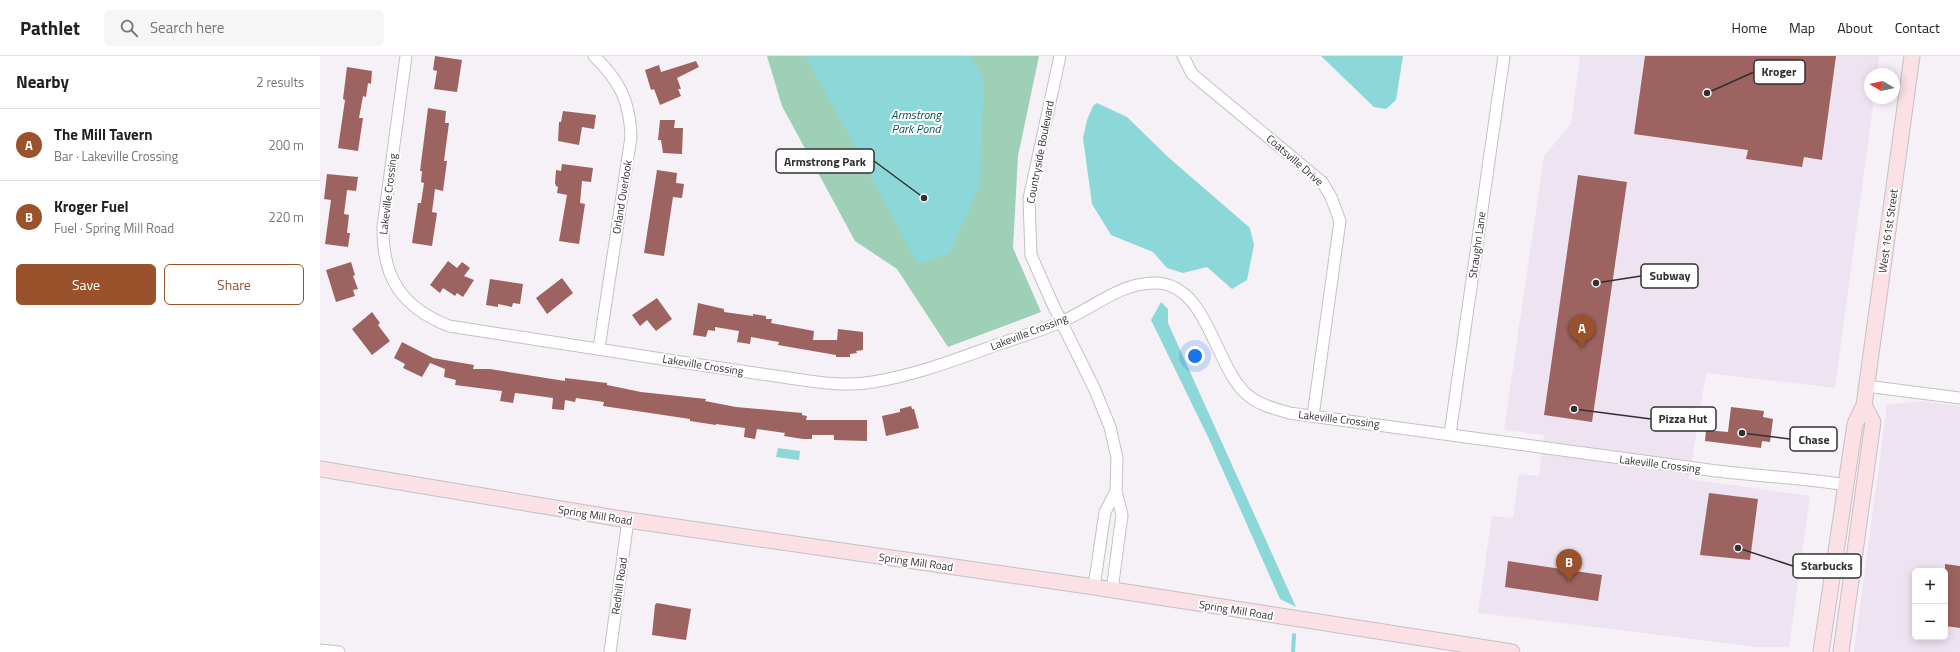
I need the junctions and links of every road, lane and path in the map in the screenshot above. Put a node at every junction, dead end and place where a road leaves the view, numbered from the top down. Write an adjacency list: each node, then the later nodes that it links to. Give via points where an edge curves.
1 (406, 56): 8 (street, Lakeville Crossing, via 383,226 382,243 391,280 402,296 419,311 449,326)
2 (594, 56): 8 (street, Orland Overlook, via 610,71 621,89 631,137)
3 (1060, 56): 7 (street, Countryside Boulevard, via 1029,199 1031,255)
4 (1183, 56): 12 (street, Coatsville Drive, via 1192,74 1322,182 1340,221)
5 (1504, 56): 13 (street, Straughn Lane)
6 (1912, 56): 9 (street, West 161st Street)
7 (1062, 322): 8 (street, Lakeville Crossing, via 951,361 896,377 853,384 745,372); 12 (street, Lakeville Crossing, via 1133,285 1157,283 1173,286 1188,297 1203,318 1226,365 1249,396 1271,408); 16 (street, Countryside Boulevard, via 1110,427 1117,458)
8 (599, 348)
9 (1866, 386): 10 (street); 11 (street, West 161st Street)
10 (1960, 398)
11 (1864, 405): 15 (street, West 161st Street, via 1855,424); 25 (street, via 1873,422)
12 (1312, 416): 13 (street, Lakeville Crossing)
13 (1450, 434): 15 (street, Lakeville Crossing, via 1703,470)
14 (320, 469): 17 (street, Spring Mill Road)
15 (1846, 485): 24 (street, West 161st Street)
16 (1116, 491): 18 (street, via 1105,512); 19 (street, Countryside Boulevard, via 1122,515)
17 (628, 520): 18 (street, Spring Mill Road); 22 (street, Redhill Road)
18 (1094, 588): 19 (street, Spring Mill Road)
19 (1112, 590): 23 (street, Spring Mill Road)
20 (320, 650): 21 (street)
21 (339, 652)
22 (610, 652)
23 (1512, 652)
24 (1821, 652)
25 (1841, 652)

